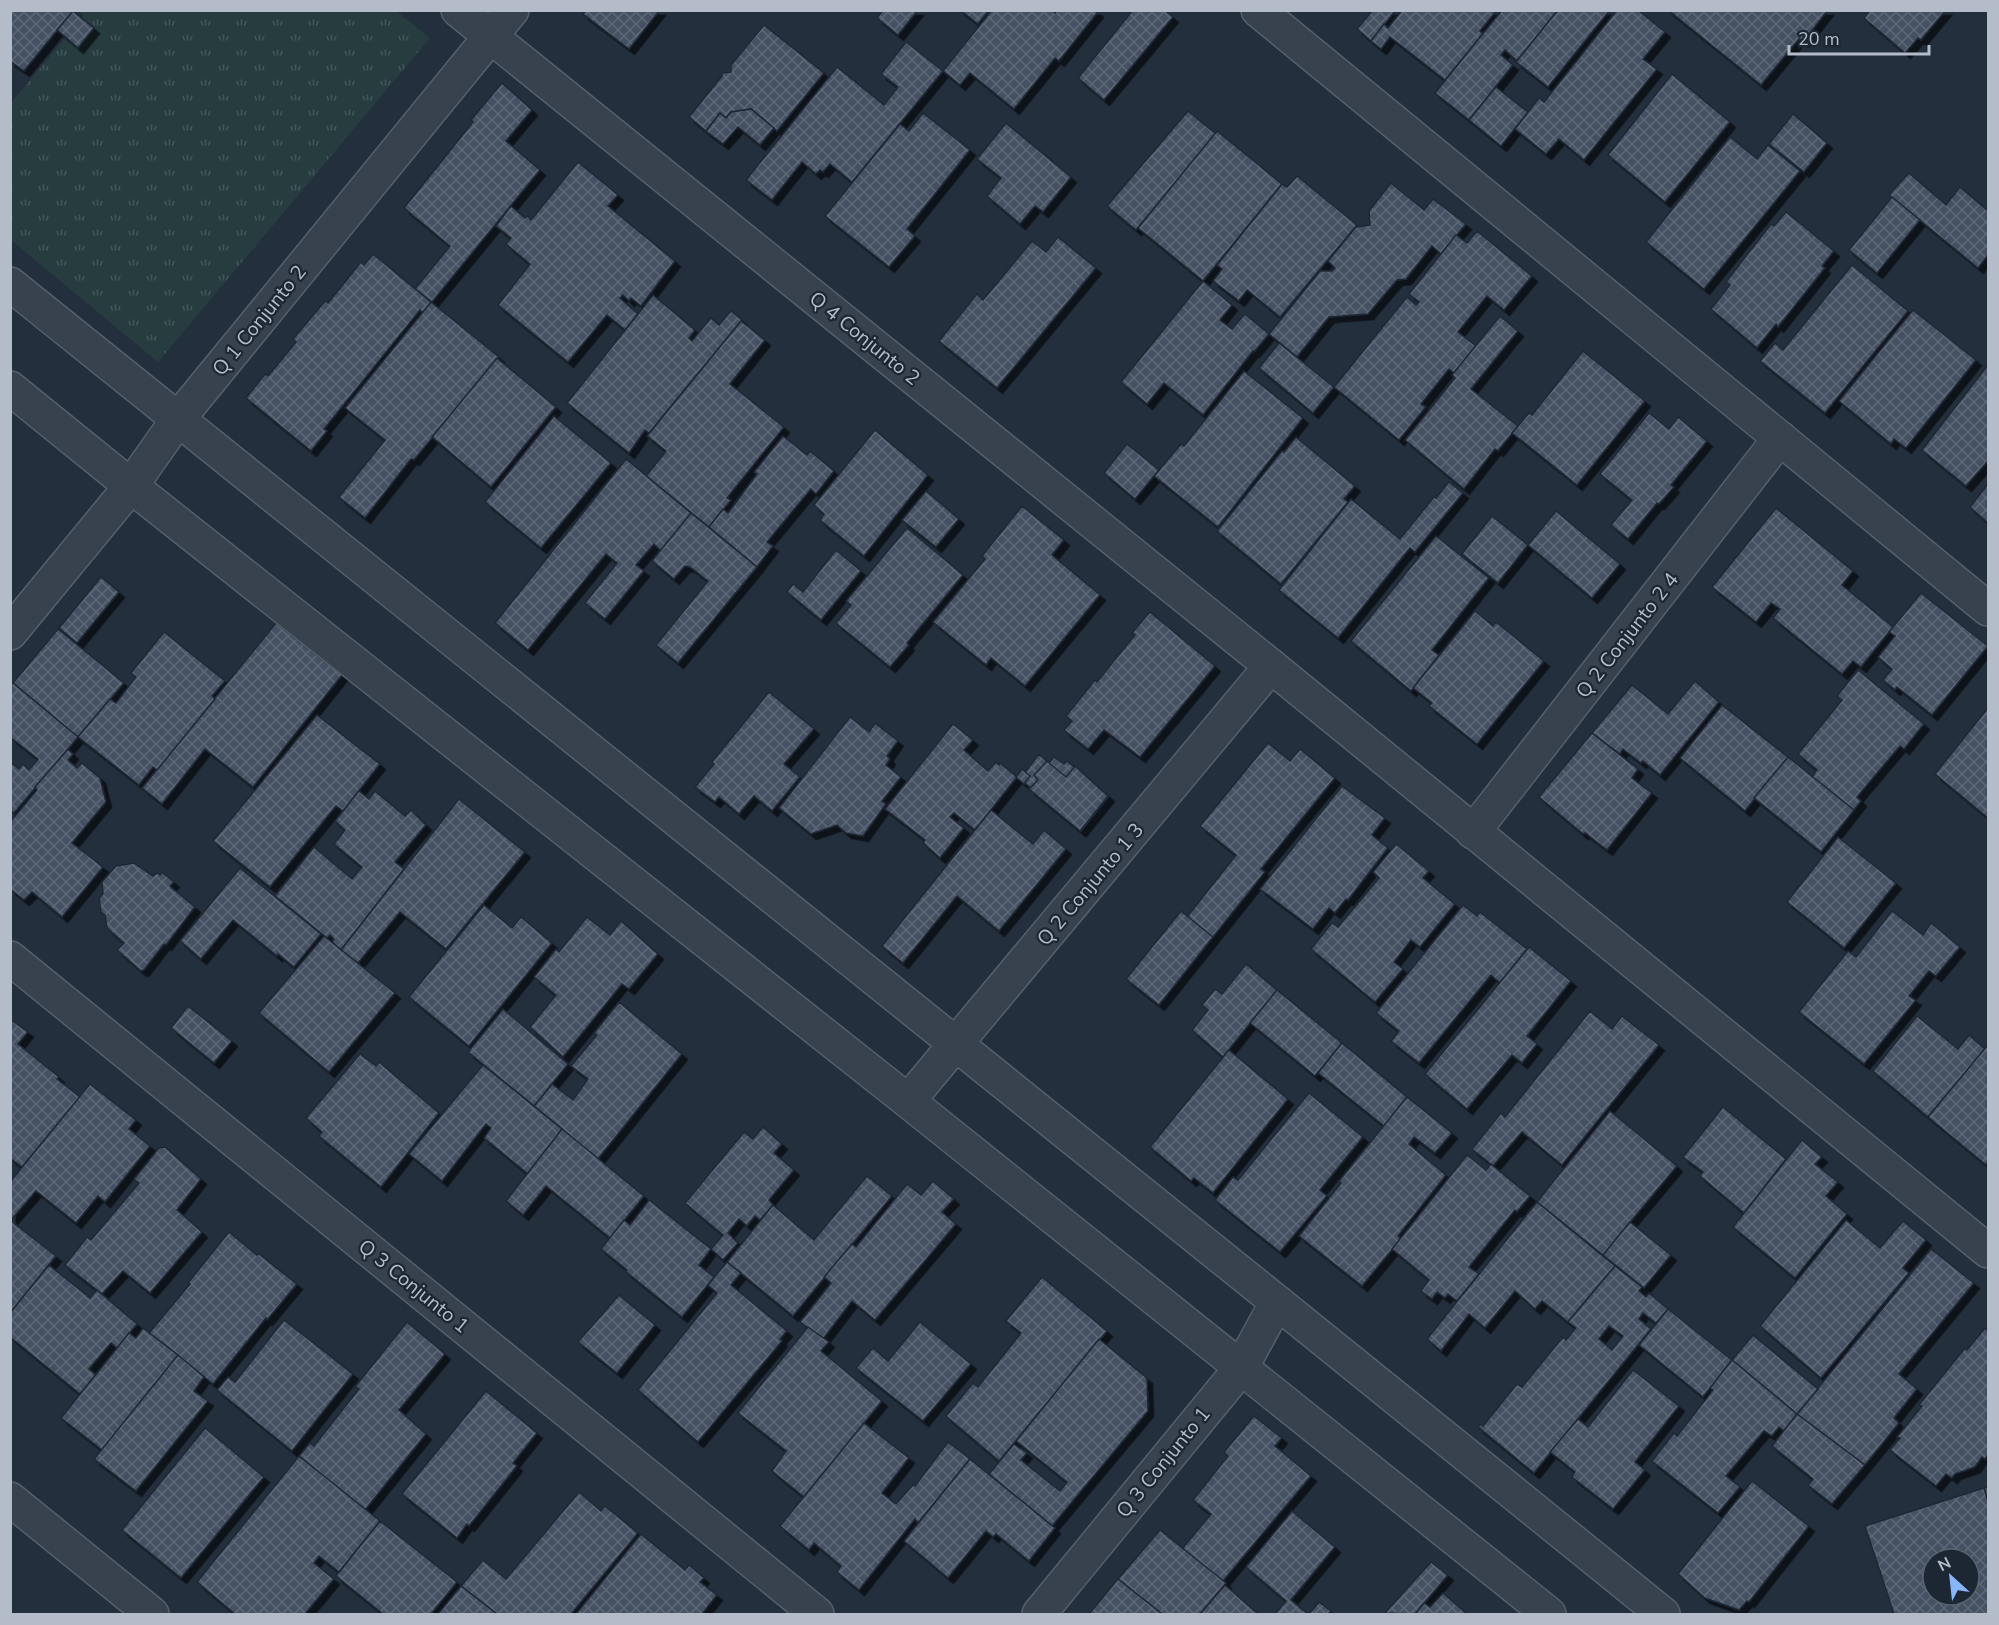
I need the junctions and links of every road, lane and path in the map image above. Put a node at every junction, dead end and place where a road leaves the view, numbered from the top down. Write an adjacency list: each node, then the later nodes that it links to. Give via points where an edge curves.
1 (458, 10): 4 (street, Q 4 Conjunto 2)
2 (512, 10): 4 (street, Q 1 Conjunto 2)
3 (1258, 10): 8 (street)
4 (491, 37): 7 (street, Q 1 Conjunto 2); 12 (street, Q 4 Conjunto 2)
5 (10, 284): 7 (street)
6 (10, 388): 9 (street)
7 (178, 419): 9 (street, Q 1 Conjunto 2); 15 (street)
8 (1780, 438): 10 (street); 13 (street, Q 2 Conjunto 2 4)
9 (131, 486): 11 (street, Q 1 Conjunto 2); 16 (street)
10 (1989, 609)
11 (10, 633)
12 (1271, 666): 13 (street, Q 4 Conjunto 2); 15 (street, Q 2 Conjunto 1 3)
13 (1473, 832): 17 (street, Q 4 Conjunto 2)
14 (10, 958): 22 (street, Q 3 Conjunto 1)
15 (957, 1044): 16 (street, Q 2 Conjunto 1 3); 18 (street)
16 (908, 1101): 19 (street)
17 (1989, 1251)
18 (1277, 1302): 19 (street, Q 3 Conjunto 1); 25 (street)
19 (1241, 1368): 23 (street, Q 3 Conjunto 1); 24 (street)
20 (10, 1500): 21 (street)
21 (152, 1614)
22 (818, 1614)
23 (1039, 1614)
24 (1549, 1614)
25 (1663, 1614)

